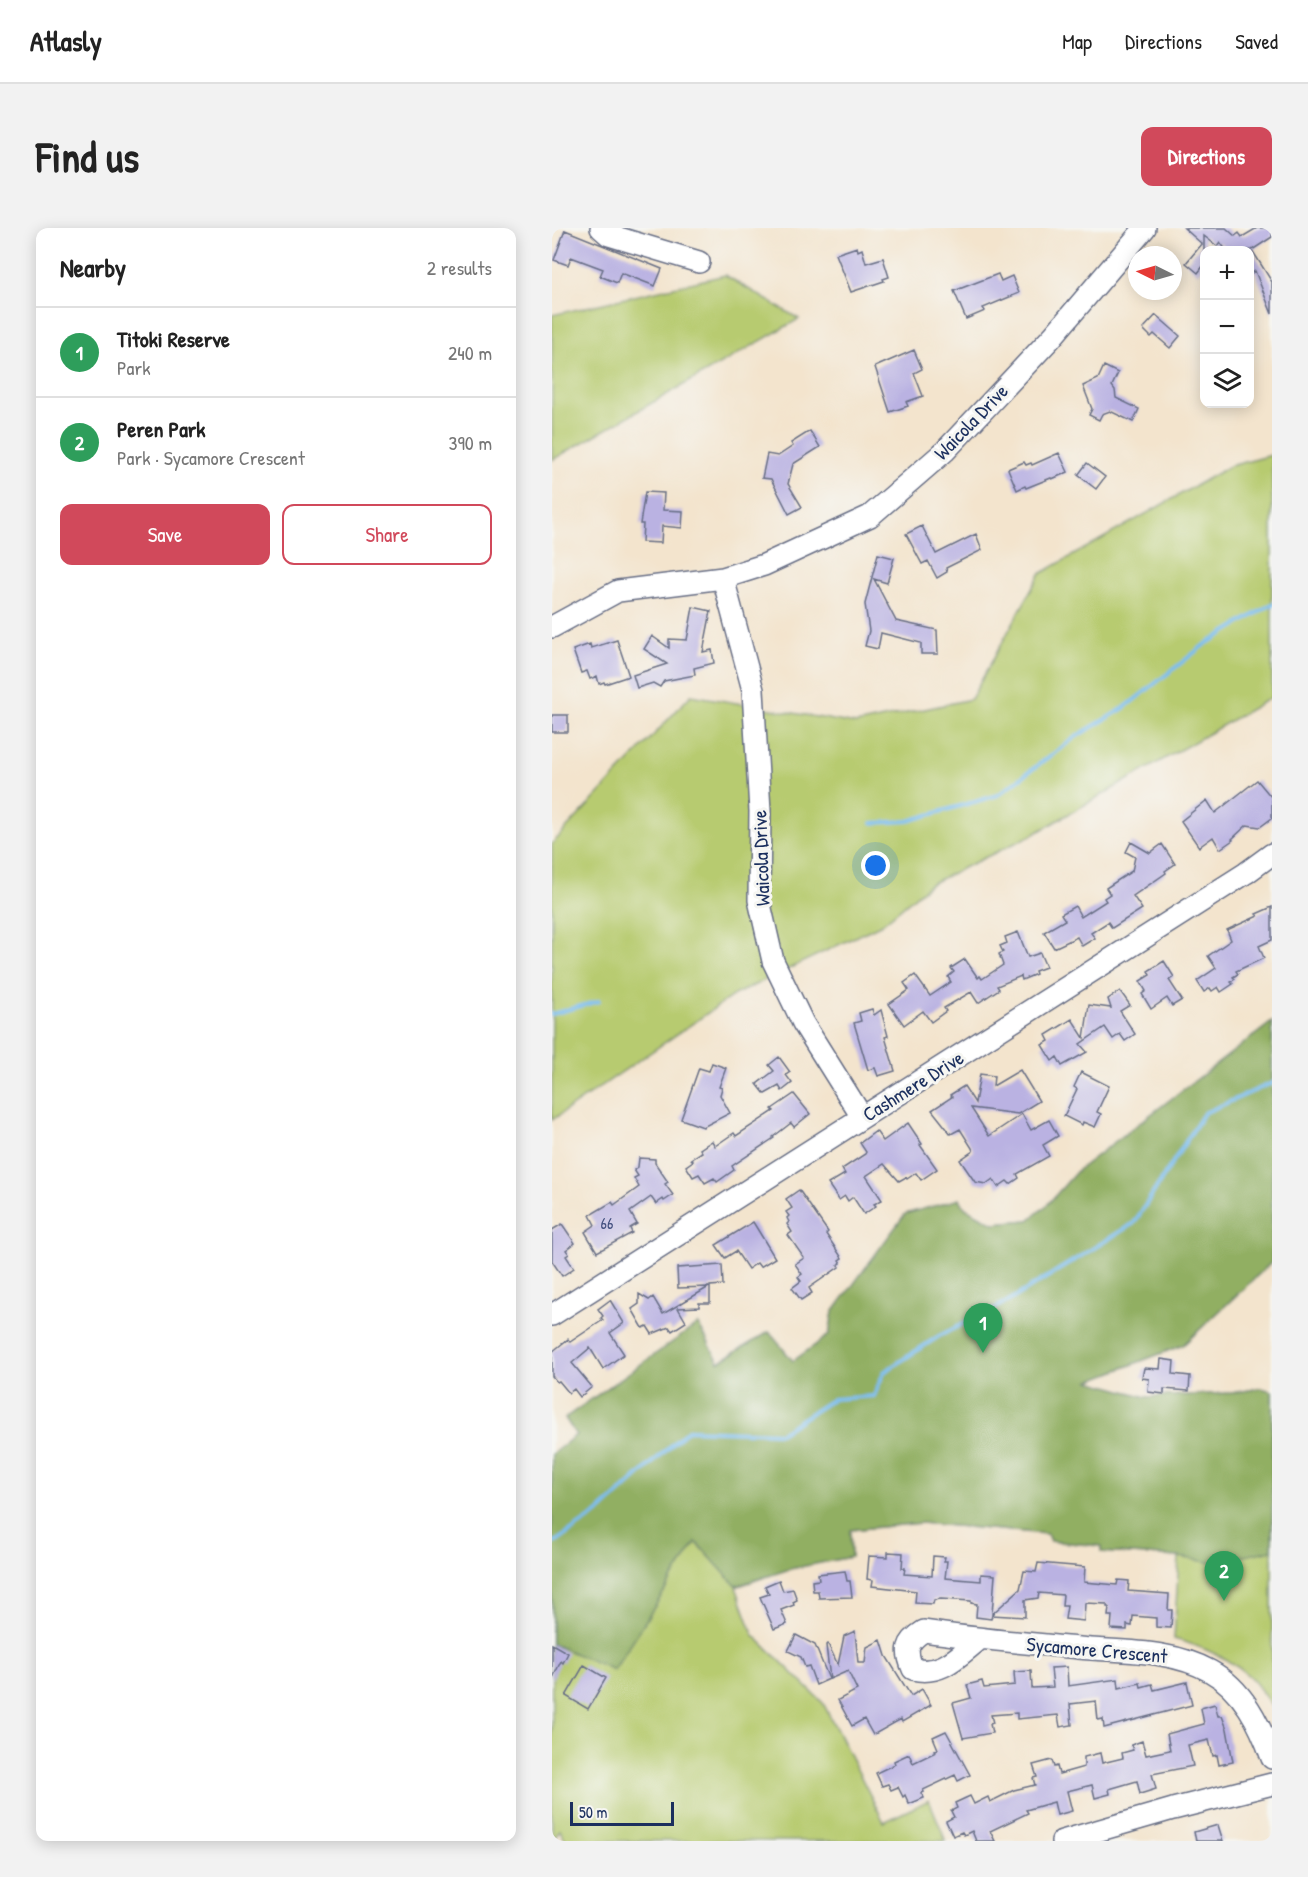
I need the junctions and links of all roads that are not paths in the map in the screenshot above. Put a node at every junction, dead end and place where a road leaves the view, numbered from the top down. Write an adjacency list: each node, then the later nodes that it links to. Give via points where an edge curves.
1 (602, 228): 3 (street, via 609,235)
2 (1145, 228): 4 (street, Waicola Drive, via 1053,336 945,451 870,516 764,565)
3 (699, 262)
4 (723, 578): 5 (street, Waicola Drive, via 618,591); 7 (street, Waicola Drive, via 753,690 760,811 759,900 773,961 803,1023)
5 (552, 627)
6 (1272, 854): 7 (street, Cashmere Drive)
7 (862, 1118): 8 (street, Cashmere Drive)
8 (552, 1316)
9 (980, 1639): 10 (street, Sycamore Crescent, via 1181,1659 1210,1671 1230,1686 1259,1725)
10 (1272, 1758)
11 (1272, 1784): 12 (street)
12 (1062, 1841)

